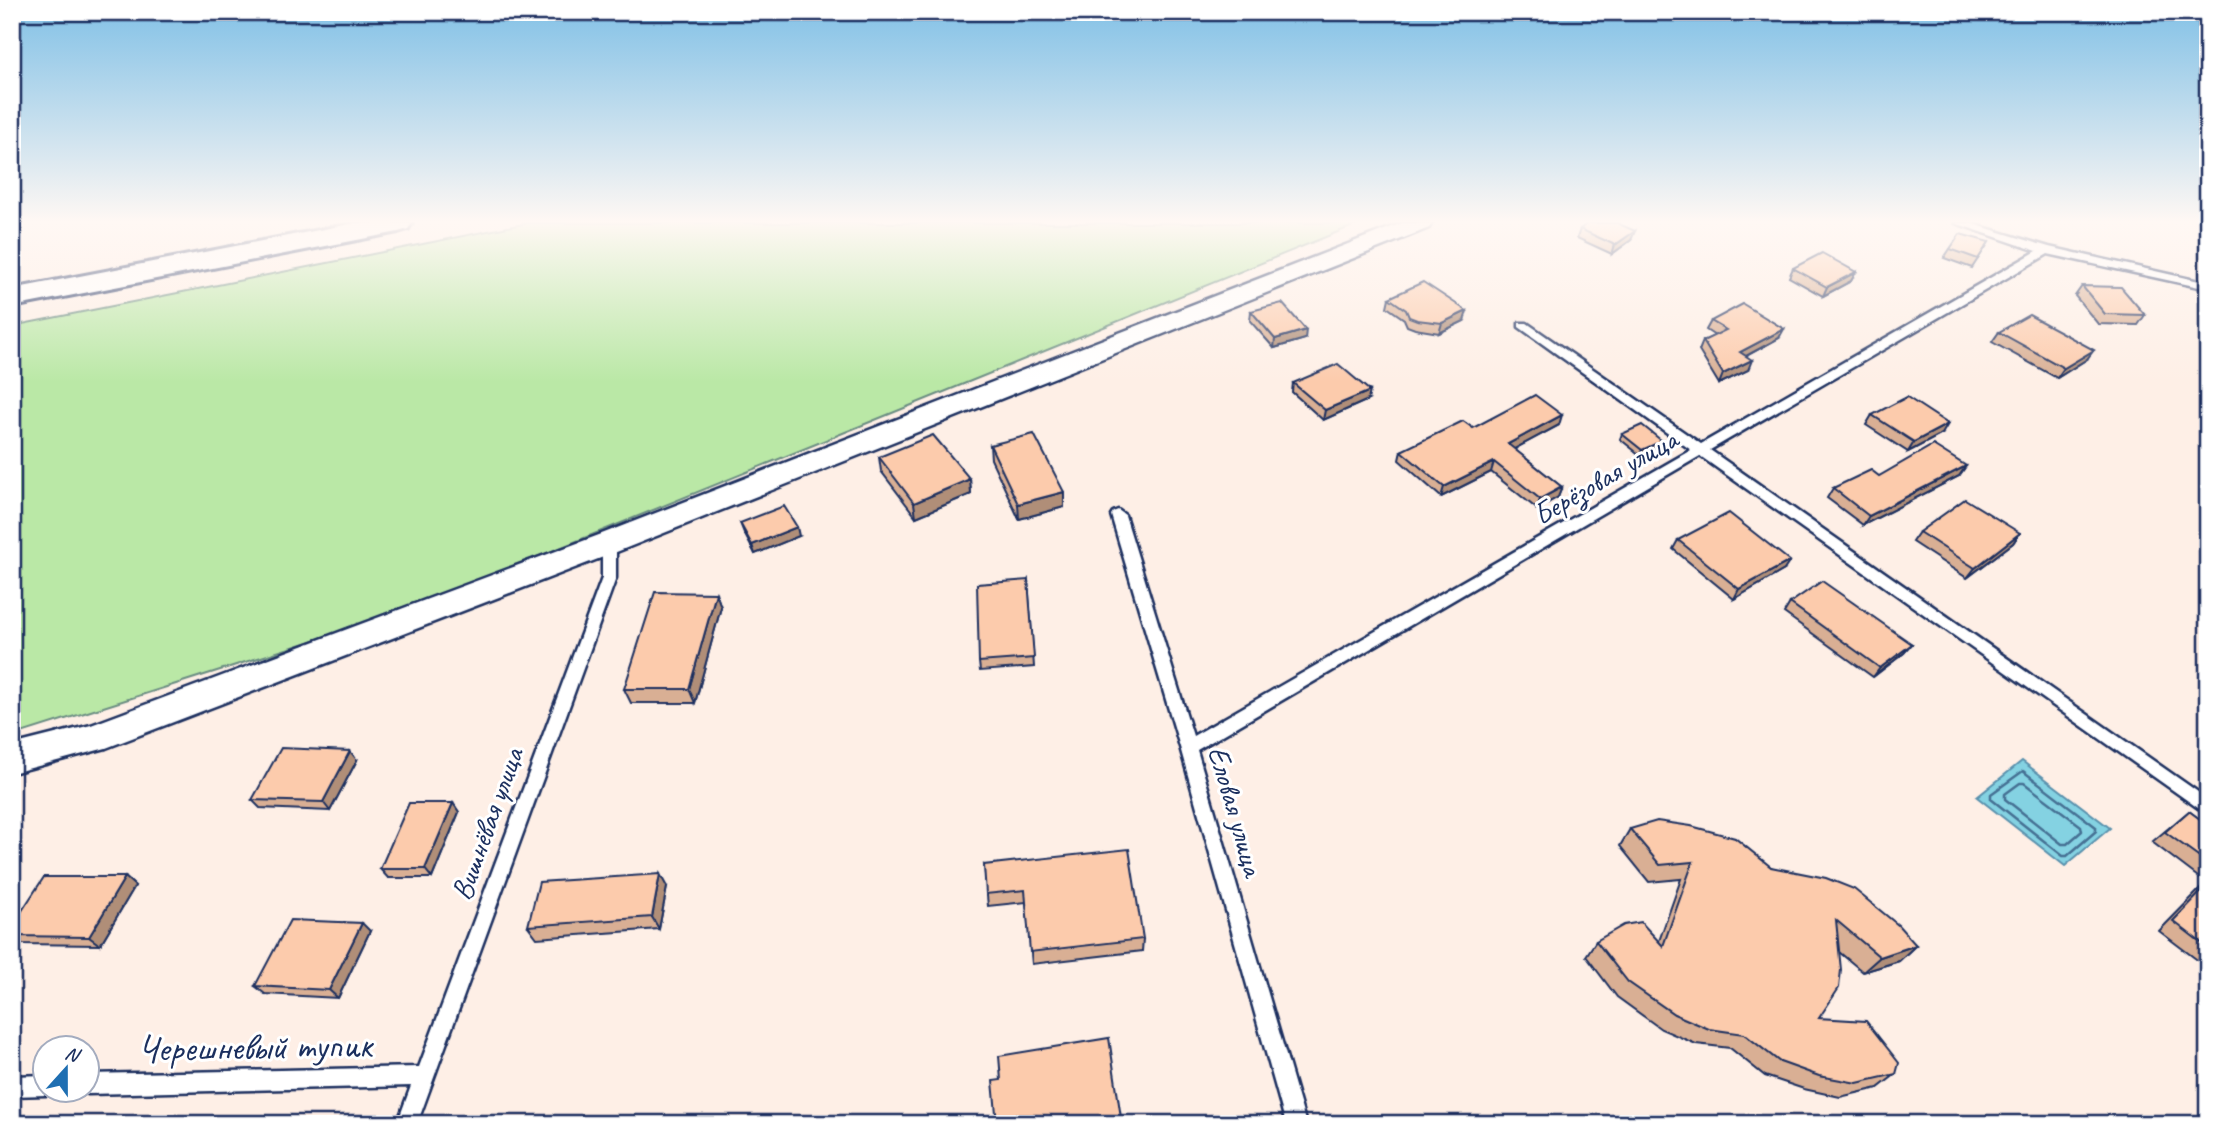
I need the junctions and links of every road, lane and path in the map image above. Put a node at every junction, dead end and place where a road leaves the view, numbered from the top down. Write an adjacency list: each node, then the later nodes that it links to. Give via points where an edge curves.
1 (125, 276): 6 (main road)
2 (1286, 276): 10 (street)
3 (2002, 276): 8 (lane, Берёзовая улица)
4 (2163, 276): 5 (lane)
5 (2208, 286)
6 (12, 298)
7 (1522, 325): 8 (lane)
8 (1704, 450): 11 (lane, Берёзовая улица); 13 (lane)
9 (1118, 515): 11 (lane, Еловая улица)
10 (609, 543): 12 (street, via 94,738); 14 (lane, Вишнёвая улица, via 609,578)
11 (1188, 747): 19 (lane, Еловая улица)
12 (12, 759)
13 (2208, 808)
14 (423, 1076): 15 (lane, Черешневый тупик); 18 (lane, Вишнёвая улица)
15 (102, 1084)
16 (32, 1085): 17 (lane)
17 (12, 1086)
18 (407, 1124)
19 (1296, 1124)

